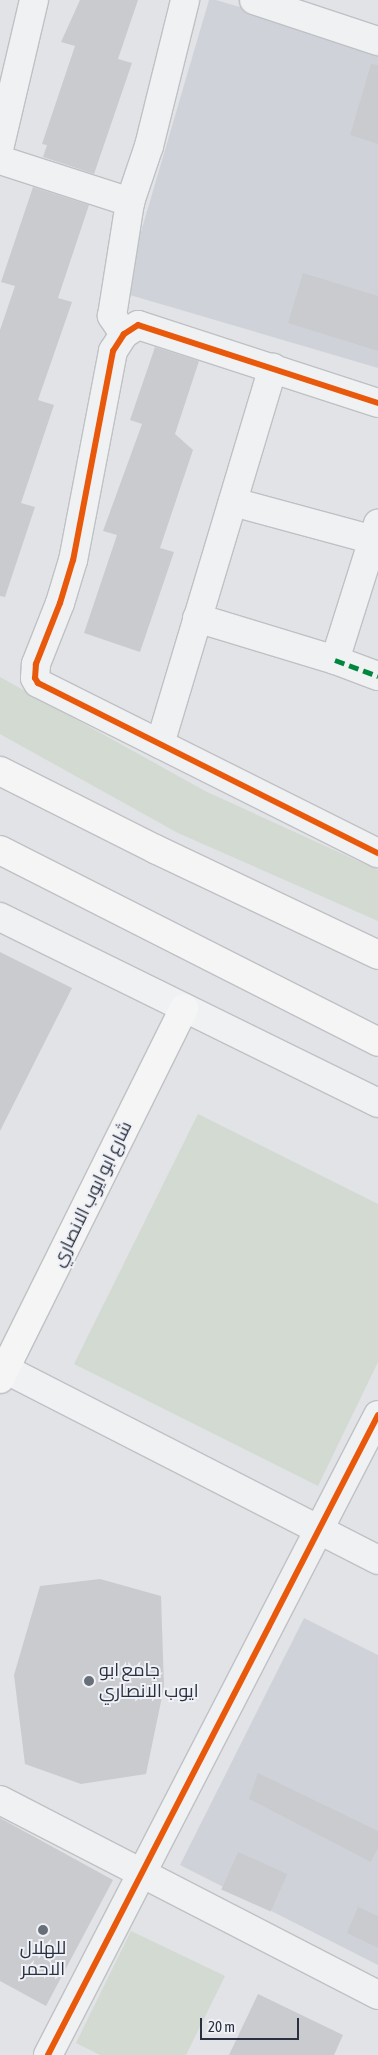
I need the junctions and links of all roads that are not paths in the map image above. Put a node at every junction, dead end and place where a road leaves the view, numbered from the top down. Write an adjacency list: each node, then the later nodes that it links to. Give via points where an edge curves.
1 (34, 0): 5 (street)
2 (186, 0): 7 (street, via 149,146)
3 (254, 0): 4 (street)
4 (378, 41)
5 (0, 145)
6 (0, 160): 7 (street)
7 (130, 202): 8 (street, via 112,316)
8 (124, 334): 9 (street, via 138,325); 16 (street, via 113,350 73,560 36,664 35,678)
9 (273, 368): 10 (street); 11 (street)
10 (378, 403)
11 (233, 502): 12 (street); 13 (street)
12 (376, 531): 14 (street)
13 (197, 618): 14 (street); 16 (street)
14 (335, 660): 15 (street)
15 (378, 676)
16 (160, 744): 19 (street)
17 (0, 771): 21 (main road)
18 (0, 850): 23 (main road)
19 (378, 853)
20 (0, 918): 22 (street)
21 (378, 955)
22 (184, 1008): 24 (street); 25 (main road, شارع ابو ايوب الانصاري)
23 (378, 1042)
24 (378, 1103)
25 (3, 1374): 27 (street)
26 (378, 1415): 27 (street)
27 (319, 1530): 28 (street); 30 (street)
28 (378, 1560)
29 (0, 1800): 30 (street)
30 (142, 1874): 31 (street); 32 (street)
31 (378, 1995)
32 (48, 2055)

